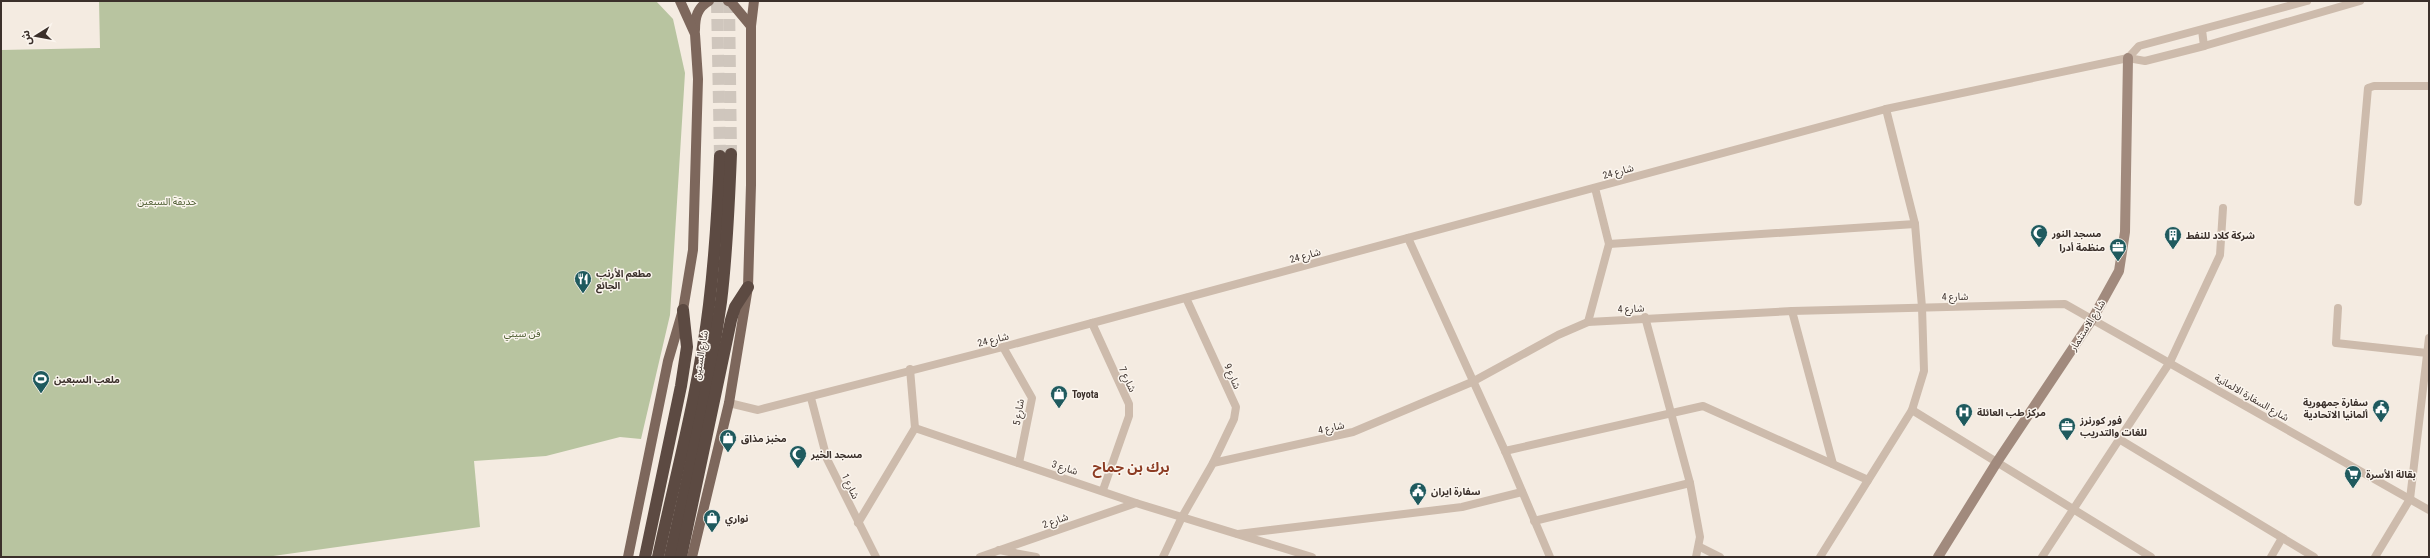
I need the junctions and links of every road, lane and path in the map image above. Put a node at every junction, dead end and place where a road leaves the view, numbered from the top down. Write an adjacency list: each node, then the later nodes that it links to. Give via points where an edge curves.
1 (680, 1): 9 (main road)
2 (709, 1): 9 (main road, via 701,5 695,18)
3 (728, 1): 7 (main road)
4 (754, 1): 7 (main road)
5 (2307, 1): 8 (street)
6 (2360, 1): 10 (street)
7 (751, 26): 20 (main road)
8 (2202, 30): 10 (street); 11 (street, via 2139,46)
9 (695, 34): 24 (main road, via 698,79 696,219)
10 (2204, 46): 11 (street, via 2145,61)
11 (2128, 58): 13 (street, شارع 24); 27 (street, شارع الاستثمار, via 2125,232 2119,272)
12 (2429, 86): 15 (street, via 2368,88)
13 (1886, 109): 14 (street, شارع 24); 17 (street)
14 (1595, 188): 18 (street, شارع 24); 19 (street)
15 (2358, 202)
16 (2223, 208): 33 (street, via 2220,255)
17 (1915, 224): 19 (street); 22 (street)
18 (1408, 238): 21 (street, شارع 24); 35 (street)
19 (1609, 244): 28 (street)
20 (748, 287): 37 (main road); 66 (highway, via 735,307 731,320)
21 (1186, 298): 29 (street, شارع 24); 45 (street, شارع 9, via 1236,407 1234,419)
22 (1922, 307): 25 (street, شارع 4); 27 (street, شارع 4, via 2065,304); 38 (street, via 1924,371)
23 (2338, 308): 32 (street, via 2336,343)
24 (683, 310): 62 (main road, via 668,361); 63 (highway, via 687,347)
25 (1792, 311): 26 (street, شارع 4); 46 (street)
26 (1645, 317): 28 (street, شارع 4); 39 (street)
27 (2093, 318): 33 (street, شارع 4); 43 (street, شارع الاستثمار)
28 (1588, 322): 35 (street, شارع 4, via 1558,335)
29 (1092, 323): 31 (street, شارع 24); 49 (street, شارع 7, via 1129,404 1128,416)
30 (2429, 338): 32 (street)
31 (1003, 347): 34 (street, شارع 24); 44 (street, شارع 5, via 1032,398)
32 (2427, 353): 51 (street)
33 (2170, 362): 41 (street); 51 (street, شارع السفارة الالمانية)
34 (910, 369): 36 (street, شارع 24); 40 (street)
35 (1472, 382): 42 (street); 45 (street, شارع 4, via 1353,432)
36 (811, 398): 37 (street, شارع 24, via 758,410); 57 (street, شارع 1, via 827,459)
37 (729, 403): 67 (main road)
38 (1912, 410): 43 (street); 47 (street)
39 (1671, 412): 42 (street); 46 (street, via 1703,406); 48 (street)
40 (915, 428): 44 (street, شارع 3); 57 (street)
41 (2119, 439): 53 (street); 59 (street)
42 (1504, 451): 50 (street)
43 (1997, 462): 53 (street); 77 (street, شارع الاستثمار)
44 (1019, 463): 49 (street, شارع 3)
45 (1213, 463): 55 (street)
46 (1833, 464): 47 (street)
47 (1868, 480): 76 (street)
48 (1690, 483): 56 (street); 60 (street)
49 (1103, 490): 52 (street, شارع 3)
50 (1522, 492): 56 (street); 58 (street, via 1462,507)
51 (2410, 499): 54 (street, شارع السفارة الالمانية); 82 (street)
52 (1136, 503): 55 (street, شارع 3); 61 (street, شارع 2)
53 (2073, 509): 78 (street); 79 (street)
54 (2429, 510)
55 (1182, 517): 58 (street, شارع 3); 71 (street)
56 (1534, 521): 73 (street)
57 (858, 523): 68 (street, شارع 1)
58 (1234, 534): 72 (street, شارع 3)
59 (2282, 538): 80 (street); 81 (street)
60 (1700, 546): 74 (street); 75 (street)
61 (998, 550): 69 (street, شارع 2); 70 (street)
62 (628, 557)
63 (645, 557)
64 (658, 557): 65 (highway, شارع الستين, via 688,423 709,306 726,155 727,240 712,363)
65 (670, 557)
66 (681, 557)
67 (692, 557)
68 (876, 557)
69 (980, 557)
70 (1036, 557)
71 (1163, 557)
72 (1312, 557)
73 (1550, 557)
74 (1696, 557)
75 (1720, 557)
76 (1820, 557)
77 (1938, 557)
78 (2042, 557)
79 (2151, 557)
80 (2271, 557)
81 (2314, 557)
82 (2375, 557)

